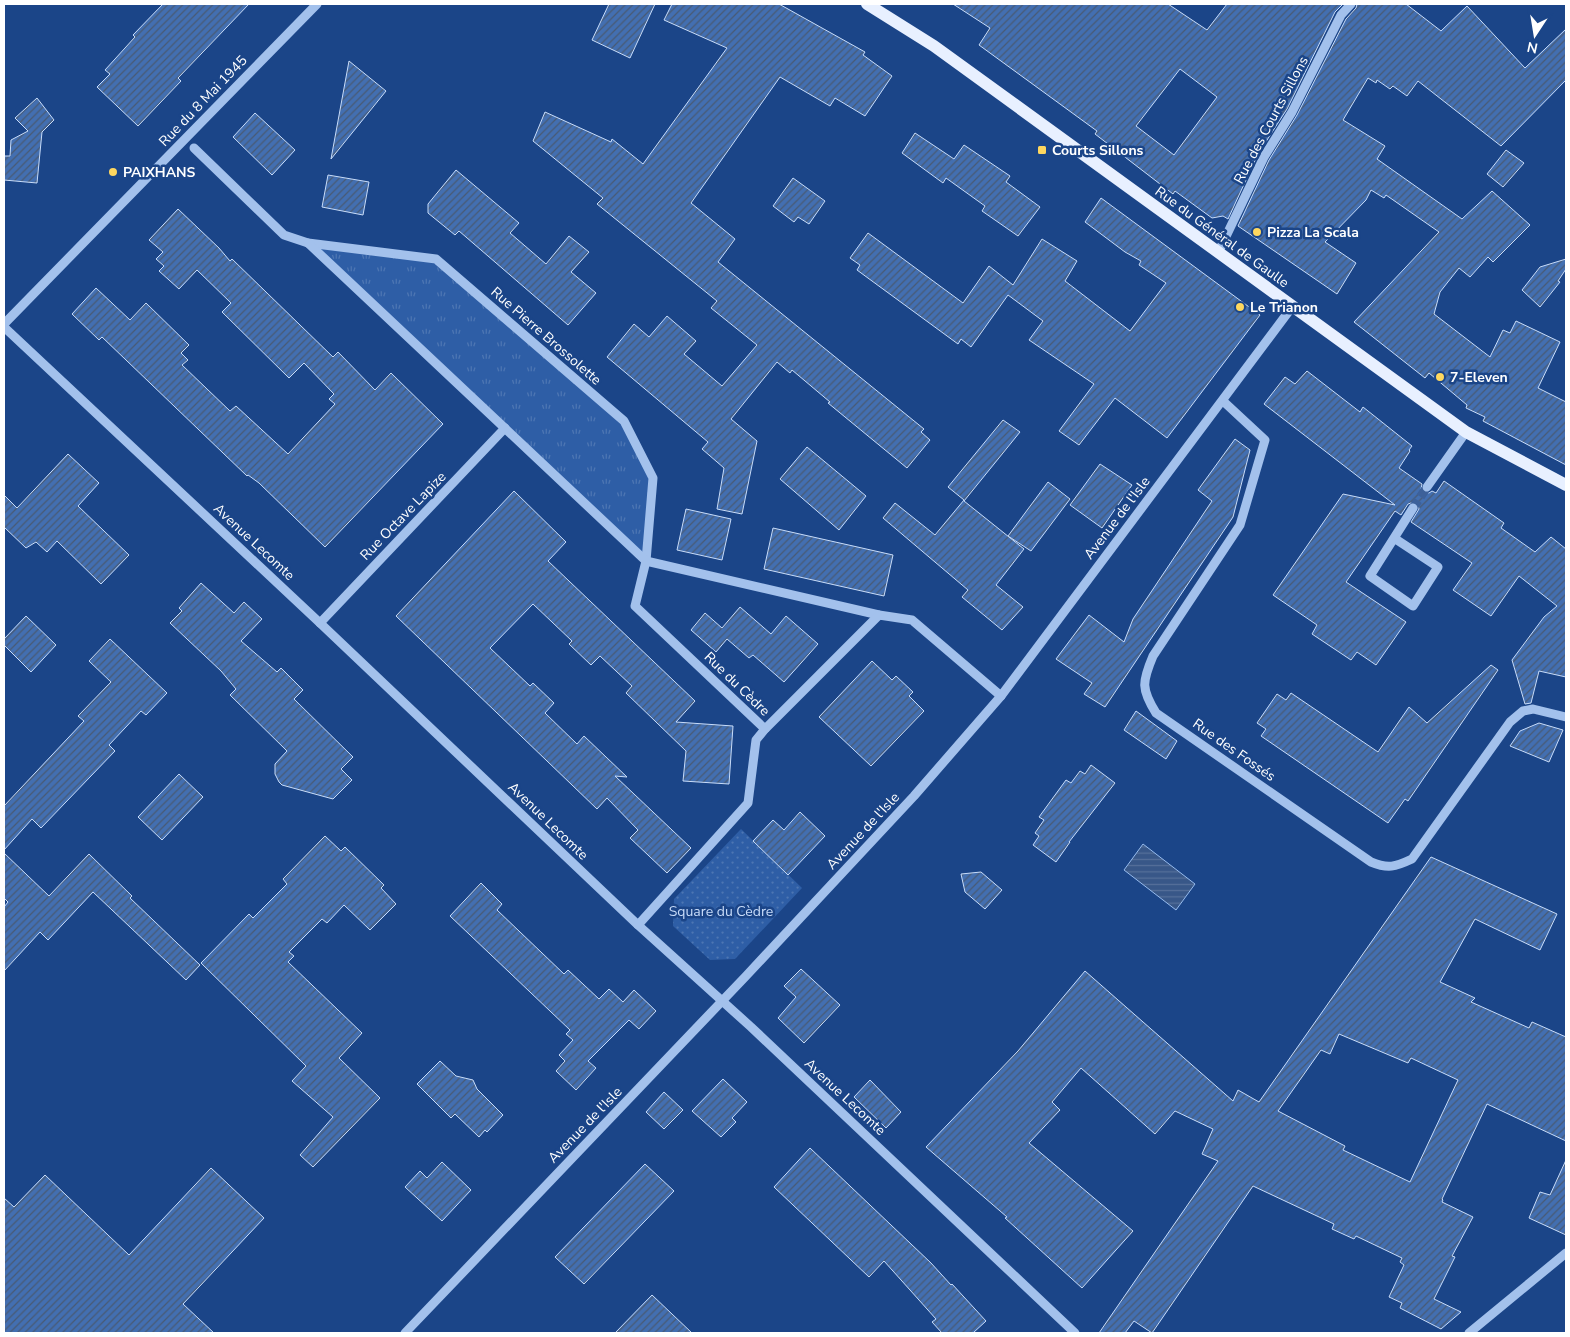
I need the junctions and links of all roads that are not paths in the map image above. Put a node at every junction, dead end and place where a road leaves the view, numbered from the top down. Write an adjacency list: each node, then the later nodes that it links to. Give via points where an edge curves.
1 (317, 4): 8 (street, Rue du 8 Mai 1945)
2 (867, 4): 6 (main road, Rue du Général de Gaulle, via 942,52)
3 (1351, 4): 6 (street, Rue des Courts Sillons, via 1341,15 1292,112 1264,157)
4 (194, 148): 5 (street, Rue Pierre Brossolette, via 284,234)
5 (308, 243): 10 (street, Rue Pierre Brossolette); 16 (street, Rue Pierre Brossolette, via 436,259 624,421 653,478)
6 (1218, 253): 7 (main road, Rue du Général de Gaulle)
7 (1292, 306): 9 (street, Avenue de l'Isle); 11 (main road, Rue du Général de Gaulle)
8 (4, 326): 18 (street, Avenue Lecomte)
9 (1223, 401): 19 (street, Avenue de l'Isle); 20 (street, Rue des Fossés, via 1265,440 1240,525 1153,656 1145,676 1146,696 1156,713 1371,862 1384,867 1398,866 1412,859 1510,722 1523,711 1532,709)
10 (505, 428): 16 (street, Rue Pierre Brossolette); 18 (street, Rue Octave Lapize)
11 (1466, 432): 12 (main road, Rue du Général de Gaulle); 13 (street)
12 (1566, 485)
13 (1427, 487)
14 (1413, 508): 15 (street)
15 (1394, 538): 15 (street, via 1438,567 1413,606 1370,576)
16 (646, 562): 17 (street); 21 (street, Rue du Cèdre, via 635,606)
17 (879, 615): 19 (street, via 912,620); 21 (street)
18 (320, 623): 22 (street, Avenue Lecomte)
19 (1001, 696): 23 (street, Avenue de l'Isle, via 914,796)
20 (1566, 717)
21 (764, 729): 22 (street, Rue du Cèdre, via 756,740 748,803)
22 (638, 925): 23 (street, Avenue Lecomte)
23 (722, 1001): 25 (street, Avenue de l'Isle); 26 (street, Avenue Lecomte)
24 (1566, 1252): 27 (street)
25 (405, 1333)
26 (1075, 1333)
27 (1469, 1333)

